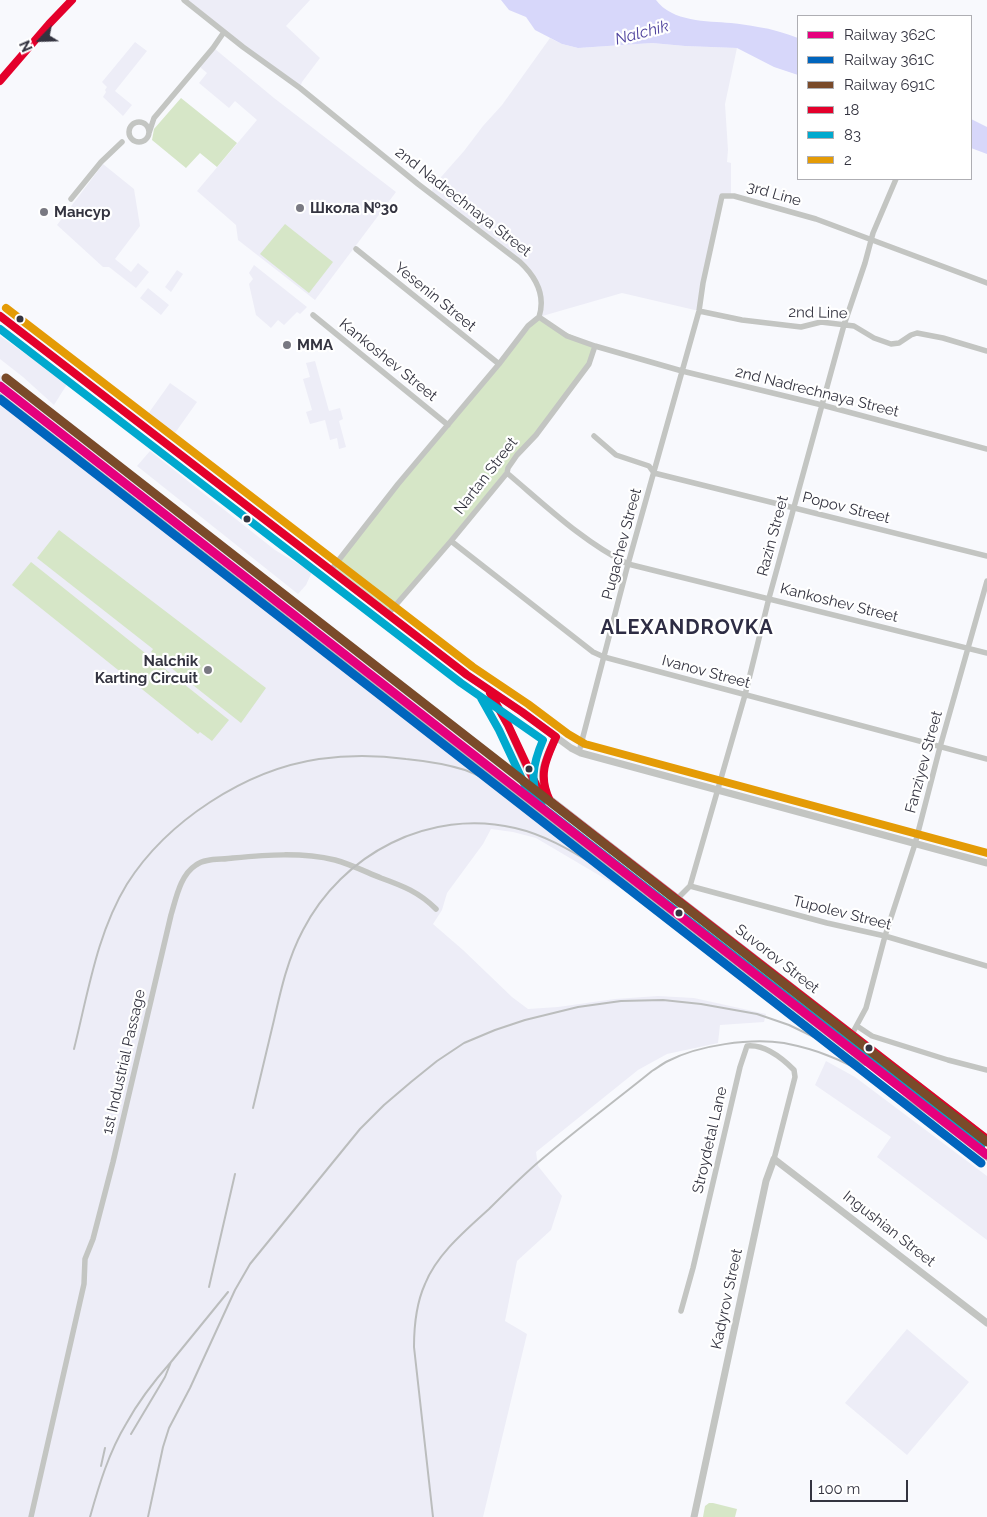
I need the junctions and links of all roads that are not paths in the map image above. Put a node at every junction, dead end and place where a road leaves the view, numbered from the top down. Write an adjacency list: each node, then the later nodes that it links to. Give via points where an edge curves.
1 (72, 0): 4 (street)
2 (184, 0): 3 (street, 2nd Nadrechnaya Street)
3 (224, 32): 5 (street); 19 (street, 2nd Nadrechnaya Street, via 520,262 540,291 542,308)
4 (0, 81)
5 (154, 118): 6 (street); 8 (street)
6 (144, 123): 7 (street, via 135,122); 8 (street)
7 (128, 131): 9 (street); 10 (street)
8 (149, 133): 9 (street, via 142,142)
9 (134, 141): 10 (street)
10 (122, 142): 12 (street)
11 (896, 180): 13 (street, Razin Street)
12 (71, 199)
13 (871, 240): 15 (street, 3rd Line); 16 (street, 3rd Line, via 816,220 734,196 722,196); 20 (street, Razin Street)
14 (356, 250): 23 (street, Yesenin Street)
15 (987, 283)
16 (699, 311): 20 (street, 2nd Line, via 801,327 821,322); 24 (street, 3rd Line)
17 (313, 314): 26 (street, Kankoshev Street)
18 (0, 316): 35 (main road)
19 (539, 317): 21 (street, 2nd Nadrechnaya Street, via 567,336); 23 (street)
20 (844, 325): 22 (street, 2nd Line, via 854,326 891,344 918,333); 25 (street, Razin Street)
21 (595, 346): 24 (street, 2nd Nadrechnaya Street); 29 (street, Nartan Street, via 589,364 517,455)
22 (987, 351)
23 (498, 364): 26 (street)
24 (682, 371): 25 (street, 2nd Nadrechnaya Street); 30 (street, Pugachev Street)
25 (822, 405): 28 (street, 2nd Nadrechnaya Street); 31 (street, Razin Street)
26 (448, 424): 35 (street)
27 (594, 436): 30 (street, Popov Street, via 616,455 649,466)
28 (987, 449)
29 (506, 474): 32 (street, Nartan Street); 34 (street, Kankoshev Street, via 580,534)
30 (654, 474): 31 (street, Popov Street); 34 (street, Pugachev Street)
31 (794, 509): 33 (street, Popov Street); 37 (street, Razin Street)
32 (451, 541): 38 (street, Nartan Street); 41 (street, Ivanov Street, via 593,652)
33 (987, 556)
34 (628, 564): 37 (street, Kankoshev Street); 41 (street, Pugachev Street)
35 (331, 570): 38 (main road)
36 (987, 581): 39 (street, Fanziyev Street)
37 (769, 598): 39 (street, Kankoshev Street); 43 (street, Razin Street)
38 (388, 614): 42 (main road)
39 (968, 648): 40 (street, Kankoshev Street); 45 (street, Fanziyev Street)
40 (987, 653)
41 (604, 657): 43 (street, Ivanov Street); 46 (street, Pugachev Street)
42 (487, 689): 44 (main road); 49 (main road, Suvorov Street, via 538,789)
43 (745, 695): 45 (street, Ivanov Street); 48 (street, Razin Street)
44 (556, 737): 46 (street); 49 (main road, via 542,773)
45 (940, 746): 47 (street, Ivanov Street); 50 (street, Fanziyev Street)
46 (579, 752): 48 (street)
47 (987, 759)
48 (717, 790): 50 (street); 52 (street, Razin Street)
49 (550, 801): 53 (main road, Suvorov Street)
50 (915, 844): 51 (street); 55 (street, Fanziyev Street)
51 (987, 863)
52 (690, 886): 53 (street, Razin Street); 55 (street, Tupolev Street)
53 (677, 899): 58 (main road, Suvorov Street)
54 (436, 909): 65 (street, 1st Industrial Passage, via 413,890 335,860 262,855 206,861 196,864 188,873 171,915 113,1162 85,1259 84,1284)
55 (885, 936): 56 (street, Tupolev Street); 57 (street, Fanziyev Street, via 866,1008)
56 (987, 966)
57 (857, 1026): 58 (street, Fanziyev Street); 59 (street, via 872,1036)
58 (852, 1034): 61 (main road, Suvorov Street)
59 (987, 1070)
60 (792, 1087): 62 (street, Kadyrov Street); 63 (street, Stroydetal Lane, via 796,1077 787,1063 766,1050 747,1046)
61 (987, 1139)
62 (774, 1159): 64 (street, Ingushian Street); 66 (street, Kadyrov Street, via 764,1190)
63 (681, 1311)
64 (987, 1323)
65 (31, 1517)
66 (694, 1517)

